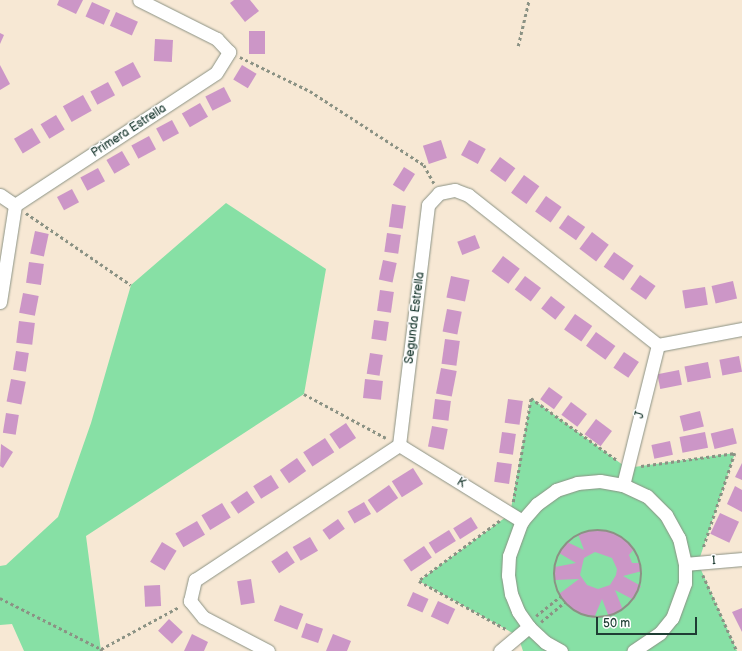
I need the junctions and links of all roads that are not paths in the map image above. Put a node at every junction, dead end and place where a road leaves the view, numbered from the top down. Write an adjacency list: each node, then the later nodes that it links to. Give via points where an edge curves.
1 (139, 0): 3 (street, Primera Estrella, via 217,39 229,52 216,73)
2 (0, 195): 3 (street)
3 (15, 205): 4 (street)
4 (0, 302)
5 (742, 329): 6 (street)
6 (658, 344): 7 (street, Segunda Estrella, via 468,195 455,190 439,193 428,205); 8 (street, J)
7 (399, 445): 9 (street, K); 13 (street, via 195,580 190,601 202,617)
8 (623, 485): 9 (street, via 600,481 577,483 556,490 537,504); 11 (street, via 647,496 666,515)
9 (522, 521): 12 (street, via 514,538 508,575 511,594)
10 (742, 559): 11 (street, I)
11 (692, 563): 16 (street, via 672,618 660,632)
12 (529, 627): 14 (street); 15 (street, via 545,642)
13 (268, 651)
14 (500, 651)
15 (561, 651)
16 (633, 651)

